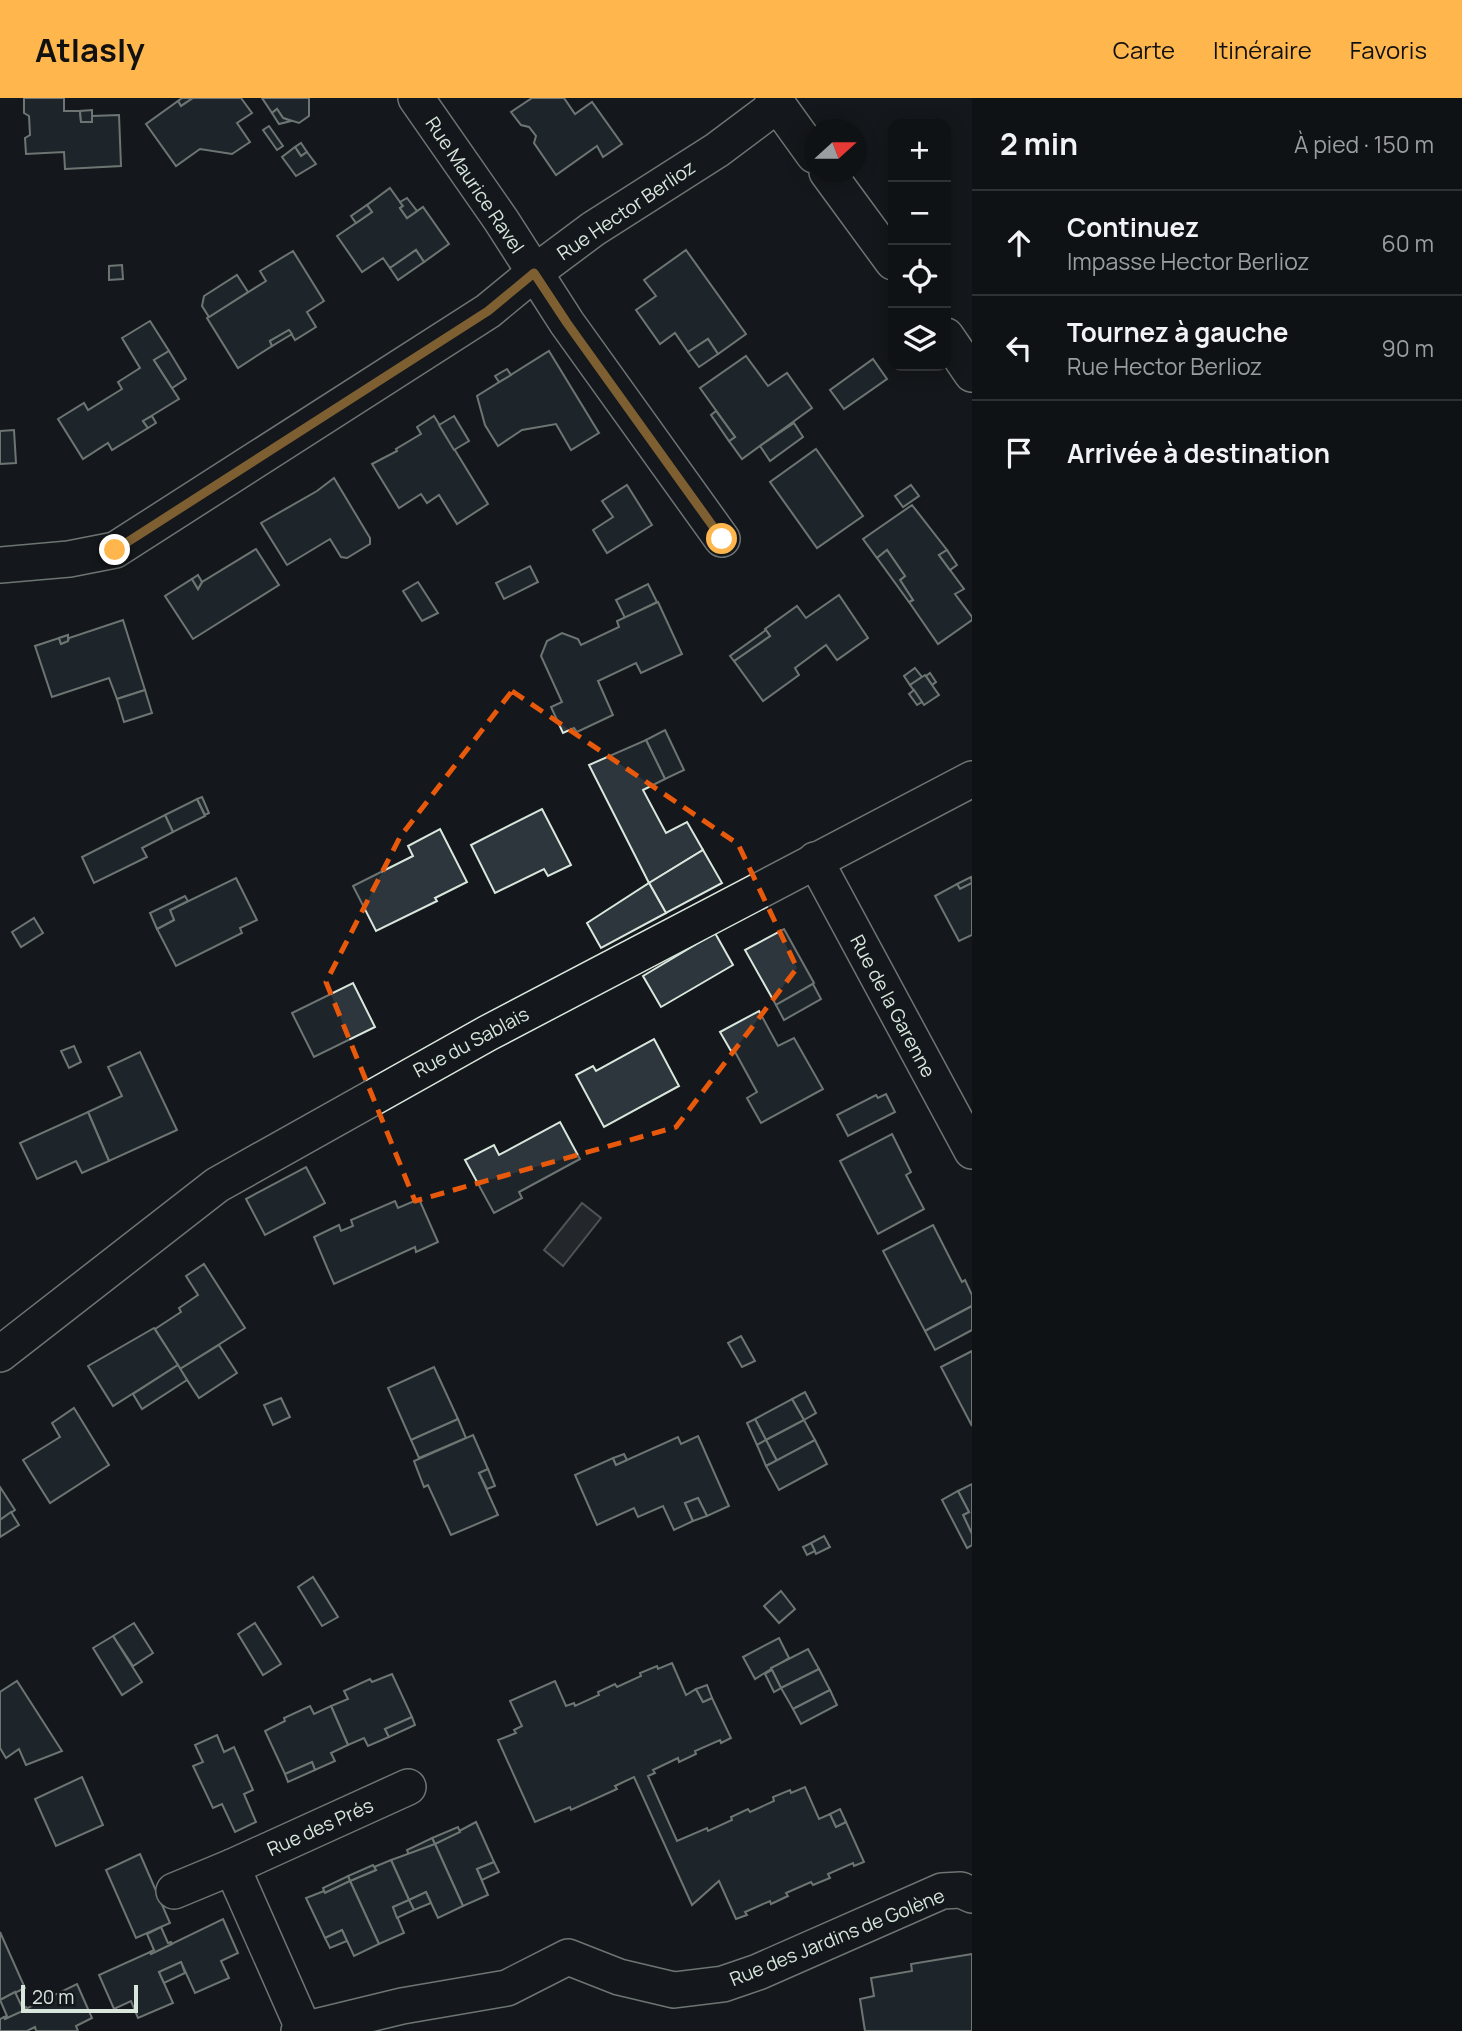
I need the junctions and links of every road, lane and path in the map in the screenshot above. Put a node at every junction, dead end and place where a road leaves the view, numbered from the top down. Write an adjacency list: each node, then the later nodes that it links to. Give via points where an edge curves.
1 (416, 98): 6 (street, Rue Maurice Ravel)
2 (775, 102): 3 (street); 6 (street, Rue Hector Berlioz, via 717,150 593,229)
3 (804, 141)
4 (834, 182): 5 (street)
5 (888, 255)
6 (534, 273): 9 (street, Rue Maurice Ravel); 10 (street, Rue Hector Berlioz, via 488,311 115,550)
7 (951, 344): 8 (street)
8 (972, 374)
9 (722, 539)
10 (0, 565)
11 (972, 779): 12 (street, Rue du Sablais)
12 (815, 860): 13 (street, Rue de la Garenne); 14 (street, Rue du Sablais, via 488,1032 217,1185)
13 (972, 1151)
14 (0, 1354)
15 (408, 1787): 16 (street, Rue des Prés)
16 (232, 1867): 17 (street, Rue des Prés); 19 (street)
17 (174, 1891)
18 (972, 1895): 19 (street, Rue des Jardins de Golène, via 961,1890 942,1891 723,1984 674,1990 620,1978 568,1957 507,1988)
19 (302, 2030)

